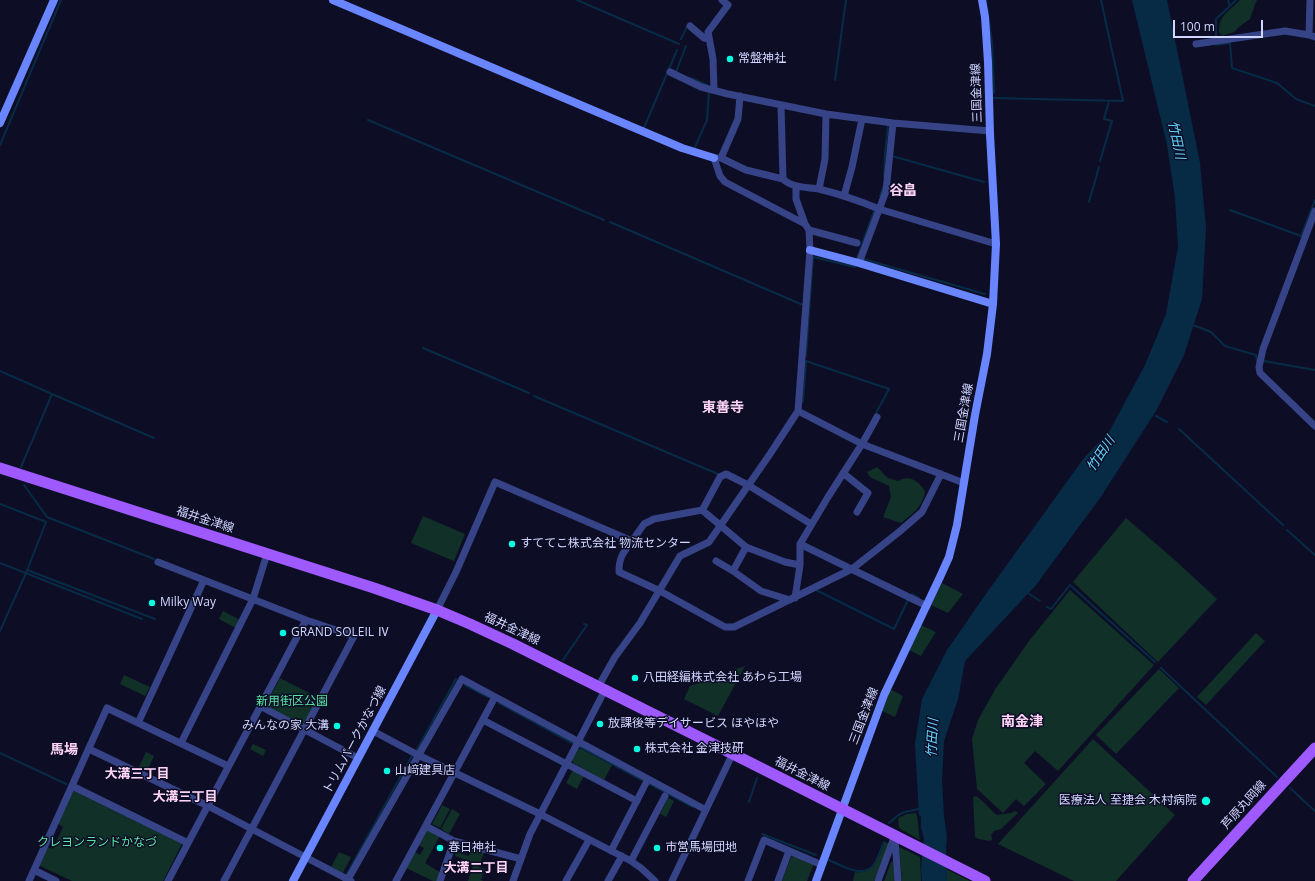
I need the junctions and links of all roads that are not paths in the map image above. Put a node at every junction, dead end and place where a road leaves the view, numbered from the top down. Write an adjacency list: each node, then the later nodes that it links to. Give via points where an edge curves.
1 (54, 0): 16 (main road)
2 (333, 0): 19 (main road, via 682,148)
3 (722, 0): 8 (street, via 728,5 708,32)
4 (982, 0): 18 (main road, 三国金津線, via 988,62)
5 (1310, 0): 7 (street)
6 (690, 26): 8 (street)
7 (1312, 36): 9 (street, via 1285,31)
8 (709, 39): 11 (street)
9 (1196, 44)
10 (670, 72): 11 (street, via 701,87)
11 (714, 89): 12 (street)
12 (740, 96): 13 (street); 19 (street, via 738,119)
13 (781, 105): 14 (street); 20 (street)
14 (826, 114): 15 (street); 22 (street, via 825,159)
15 (862, 119): 17 (street); 23 (street)
16 (0, 123)
17 (893, 123): 18 (street); 24 (street, via 886,191)
18 (990, 131): 28 (main road, 三国金津線)
19 (717, 158): 20 (street, via 746,170); 26 (street, via 720,176 726,182)
20 (783, 179): 21 (street, via 787,184)
21 (796, 186): 22 (street); 26 (street, via 796,199)
22 (819, 189): 23 (street)
23 (844, 196): 24 (street)
24 (879, 209): 28 (street); 30 (street)
25 (1315, 210): 34 (street, via 1263,348 1259,367 1260,373)
26 (807, 227): 27 (street); 29 (street)
27 (857, 243)
28 (996, 244): 31 (main road, 三国金津線)
29 (810, 250): 30 (main road); 32 (street)
30 (859, 263): 31 (main road)
31 (993, 304): 39 (main road, 三国金津線, via 987,354)
32 (798, 411): 35 (street); 40 (street)
33 (877, 417): 35 (street)
34 (1315, 426)
35 (862, 444): 37 (street); 38 (street)
36 (0, 468): 48 (main road, 福井金津線)
37 (843, 473): 42 (street, via 868,493); 43 (street)
38 (941, 474): 39 (street); 52 (street, via 922,512)
39 (964, 483): 58 (main road, 三国金津線, via 949,557)
40 (748, 485): 41 (street, via 726,474 720,478); 43 (street); 44 (street)
41 (702, 510): 44 (street); 45 (street, via 654,519 644,524)
42 (857, 512)
43 (811, 524): 46 (street)
44 (721, 525): 47 (street); 55 (street, via 709,542 680,556)
45 (632, 541): 55 (street, via 621,556 619,572); 59 (street, via 495,482)
46 (800, 544): 51 (street); 52 (street)
47 (746, 547): 51 (street); 53 (street)
48 (266, 554): 56 (street); 59 (main road, 福井金津線)
49 (716, 560): 53 (street)
50 (158, 562): 54 (street)
51 (800, 565): 57 (street)
52 (852, 569): 57 (street); 58 (street)
53 (733, 571): 57 (street, via 761,591)
54 (204, 580): 56 (street); 65 (street)
55 (660, 591): 57 (street, via 725,627 734,627); 61 (street, via 616,657)
56 (253, 599): 60 (street); 69 (street)
57 (793, 599)
58 (927, 606): 83 (main road, 三国金津線, via 884,695)
59 (437, 610): 61 (main road, 福井金津線, via 507,640); 67 (main road, トリムパークかなづ線)
60 (306, 620): 63 (street); 66 (street, via 354,636)
61 (602, 688): 68 (street); 72 (main road, 福井金津線)
62 (495, 697): 64 (street); 68 (street); 73 (street, via 462,679)
63 (260, 706): 66 (street); 76 (street)
64 (483, 720): 75 (street); 77 (street)
65 (138, 723): 69 (street); 71 (street, via 107,708)
66 (305, 730): 74 (street); 87 (street)
67 (373, 731): 73 (street); 74 (main road, トリムパークかなづ線)
68 (579, 741): 75 (street); 78 (street)
69 (180, 743): 76 (street)
70 (1315, 748): 119 (main road, 芦原丸岡線)
71 (89, 749): 79 (street); 82 (street)
72 (733, 753): 83 (main road, 福井金津線); 84 (street)
73 (418, 755): 77 (street); 101 (street)
74 (358, 758): 95 (main road, トリムパークかなづ線)
75 (566, 764): 81 (street); 85 (street)
76 (228, 766): 82 (street)
77 (454, 773): 85 (street); 86 (street)
78 (648, 779): 81 (street); 84 (street)
79 (72, 786): 91 (street); 99 (street)
80 (665, 796): 97 (street)
81 (637, 801): 92 (street)
82 (208, 806): 87 (street); 91 (street)
83 (842, 808): 88 (main road, 福井金津線); 98 (main road, 三国金津線)
84 (706, 810): 113 (street)
85 (540, 814): 89 (street); 96 (street)
86 (426, 826): 90 (street); 107 (street)
87 (252, 829): 95 (street); 105 (street)
88 (897, 836): 100 (main road, 福井金津線); 117 (street); 118 (street)
89 (589, 840): 92 (street); 110 (street)
90 (454, 841): 96 (street); 108 (street)
91 (188, 843): 104 (street)
92 (611, 851): 94 (street)
93 (789, 851): 98 (street); 114 (street, via 764,840); 115 (street)
94 (622, 856): 97 (street); 111 (street)
95 (305, 858): 101 (street); 106 (main road, トリムパークかなづ線)
96 (520, 859): 109 (street)
97 (631, 861): 112 (street)
98 (822, 865): 116 (main road, 三国金津線)
99 (34, 870): 102 (street); 103 (street)
100 (975, 878)
101 (348, 880)
102 (29, 881)
103 (56, 881)
104 (168, 881)
105 (224, 881)
106 (293, 881)
107 (396, 881)
108 (440, 881)
109 (513, 881)
110 (566, 881)
111 (608, 881)
112 (655, 881)
113 (672, 881)
114 (748, 881)
115 (778, 881)
116 (816, 881)
117 (878, 881)
118 (898, 881)
119 (1193, 881)

